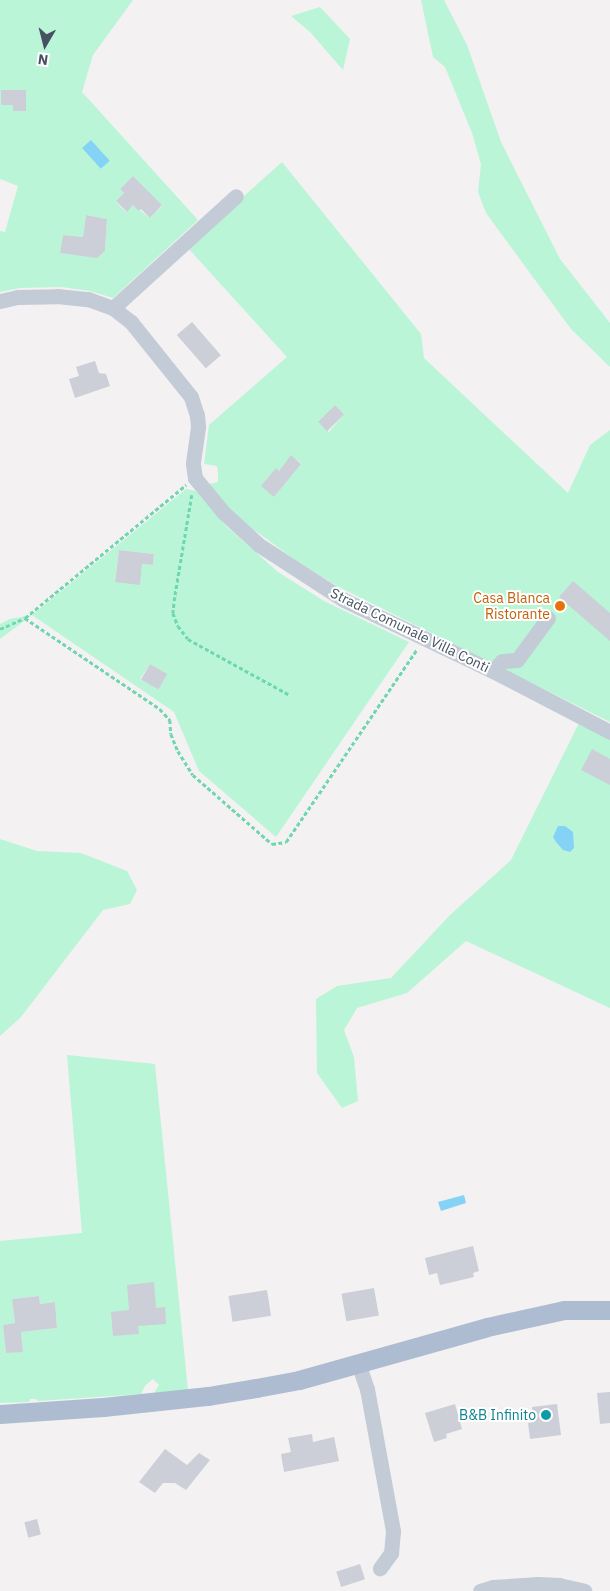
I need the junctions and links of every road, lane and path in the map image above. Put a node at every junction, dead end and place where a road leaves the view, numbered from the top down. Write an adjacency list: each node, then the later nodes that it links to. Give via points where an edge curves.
1 (236, 196): 3 (street)
2 (0, 301): 3 (street, via 57,296 88,299)
3 (113, 308): 4 (street, via 131,322 191,397 198,427 193,464)
4 (195, 478): 5 (path); 8 (street, Strada Comunale Villa Conti, via 241,529 293,569 344,600); 10 (path, via 173,613 178,626 188,639)
5 (25, 618): 7 (path); 8 (path, via 160,709 170,720 178,752 193,775 272,844 278,845 286,842)
6 (548, 618): 9 (street, via 517,660 502,661)
7 (0, 629)
8 (424, 639): 9 (street, Strada Comunale Villa Conti)
9 (493, 671): 11 (street, Strada Comunale Villa Conti)
10 (290, 695)
11 (610, 732)
12 (610, 1310): 13 (main road, via 580,1309 530,1318 430,1341)
13 (358, 1363): 14 (main road, via 300,1380 208,1396); 15 (street, via 369,1399 393,1531 391,1552)
14 (0, 1414)
15 (380, 1568)
16 (480, 1591): 17 (street, via 538,1584)
17 (584, 1591)

